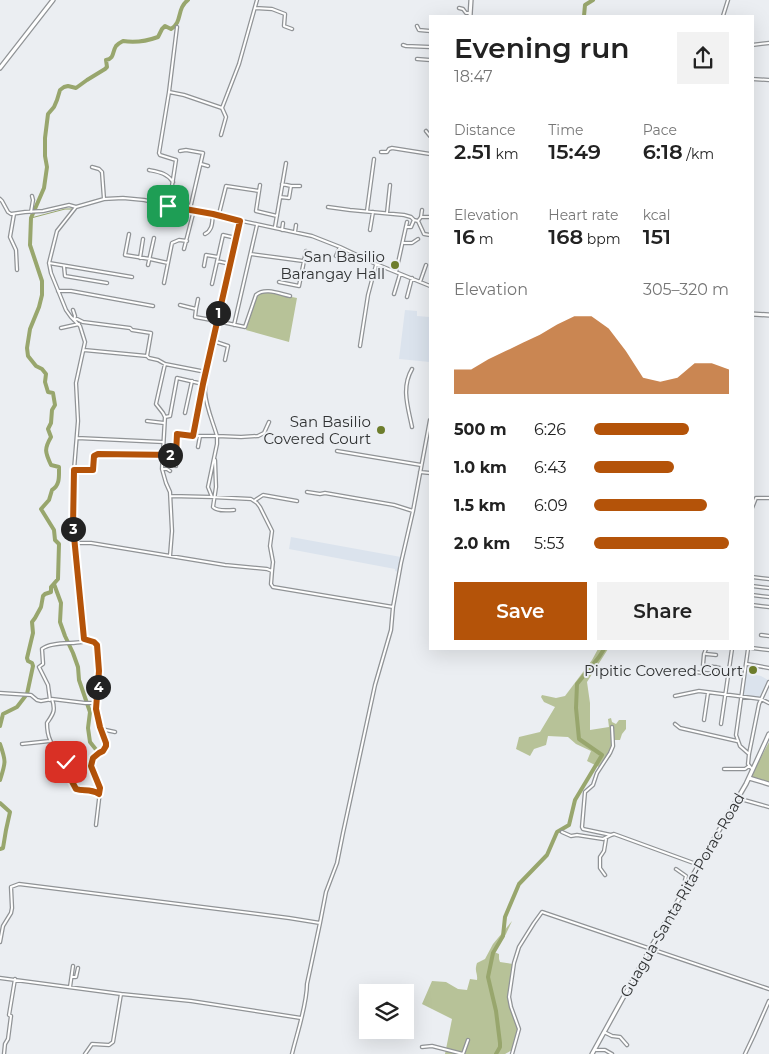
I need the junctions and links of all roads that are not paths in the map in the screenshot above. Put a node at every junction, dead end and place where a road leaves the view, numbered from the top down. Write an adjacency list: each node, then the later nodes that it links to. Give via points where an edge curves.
1 (53, 0): 19 (main road)
2 (257, 0): 5 (street)
3 (472, 0): 7 (main road)
4 (728, 0): 8 (street)
5 (255, 8): 11 (street, via 285,14 284,26); 23 (street)
6 (459, 8): 7 (street)
7 (470, 15)
8 (723, 15)
9 (417, 26): 12 (street, via 419,30)
10 (177, 27): 22 (street)
11 (292, 29)
12 (429, 31)
13 (769, 43): 15 (street)
14 (403, 45): 16 (street)
15 (754, 45)
16 (429, 47)
17 (417, 59): 18 (street)
18 (429, 60)
19 (0, 68)
20 (754, 79): 21 (street)
21 (769, 80)
22 (169, 92): 23 (street); 36 (street, via 158,153 176,160)
23 (222, 108): 25 (street, via 226,117)
24 (426, 131): 26 (street)
25 (221, 135)
26 (429, 135)
27 (180, 151): 32 (street, via 204,153)
28 (381, 152): 29 (street, via 392,148)
29 (429, 154)
30 (374, 160): 54 (street)
31 (286, 163): 37 (street)
32 (201, 164): 33 (street); 51 (street)
33 (208, 166)
34 (92, 167): 46 (street, via 102,172)
35 (149, 170): 36 (street, via 167,175)
36 (173, 182): 47 (street)
37 (282, 184): 39 (street); 44 (street)
38 (260, 185): 42 (street)
39 (291, 186): 40 (street); 44 (street, via 289,198)
40 (300, 186)
41 (390, 186): 58 (street)
42 (259, 191): 62 (street, via 226,186); 63 (street, via 256,212)
43 (32, 196): 55 (street)
44 (280, 197): 63 (street)
45 (0, 199): 59 (street, via 8,212)
46 (104, 199): 47 (street, via 136,199); 48 (street)
47 (168, 206): 51 (street); 53 (street)
48 (76, 207): 55 (street, via 69,205); 97 (street, via 57,231)
49 (328, 207): 54 (street)
50 (160, 208): 53 (street)
51 (190, 209): 56 (street)
52 (422, 210): 64 (street)
53 (166, 211): 60 (street)
54 (366, 211): 57 (street)
55 (32, 212): 59 (street)
56 (194, 212): 61 (street); 85 (street)
57 (373, 212): 58 (street); 76 (street)
58 (387, 213): 66 (street, via 410,216)
59 (14, 214): 105 (street, via 10,237 16,250)
60 (175, 214)
61 (213, 215): 62 (street); 79 (street, via 211,228)
62 (219, 215): 67 (street)
63 (277, 216): 74 (street)
64 (421, 217): 65 (street); 68 (street)
65 (429, 218)
66 (414, 220): 68 (street); 73 (street, via 411,227)
67 (240, 221): 71 (street); 82 (street)
68 (418, 221): 80 (street, via 424,234)
69 (407, 222): 73 (street)
70 (283, 223): 75 (street)
71 (257, 224): 74 (street); 90 (street)
72 (296, 224): 77 (street)
73 (406, 227): 86 (street)
74 (275, 228): 75 (street)
75 (282, 230): 77 (street)
76 (370, 230)
77 (295, 232): 87 (street)
78 (129, 234): 93 (street, via 125,255)
79 (205, 234)
80 (429, 235)
81 (154, 238): 94 (street)
82 (236, 238): 92 (street, via 223,235); 99 (street)
83 (143, 239): 93 (street)
84 (418, 239): 86 (street, via 411,243)
85 (186, 241): 88 (street); 98 (street, via 173,242)
86 (403, 242): 106 (street)
87 (340, 247): 91 (street); 100 (street)
88 (184, 249)
89 (306, 251): 96 (street)
90 (250, 253): 96 (street); 132 (street)
91 (336, 256)
92 (218, 257): 95 (street); 104 (street, via 206,255)
93 (140, 258): 94 (street)
94 (150, 259): 98 (street); 101 (street)
95 (218, 261): 99 (street); 114 (street)
96 (303, 261): 110 (street, via 299,286)
97 (49, 263): 103 (street); 116 (street)
98 (168, 263): 113 (street)
99 (230, 264): 130 (street)
100 (376, 264): 106 (street); 135 (street)
101 (148, 265)
102 (426, 265): 111 (street)
103 (64, 266): 108 (street); 112 (street, via 65,276)
104 (204, 266)
105 (17, 270)
106 (396, 272): 107 (street)
107 (400, 274): 109 (street); 118 (street)
108 (132, 277)
109 (412, 278): 111 (street); 121 (street)
110 (279, 282)
111 (420, 282): 115 (street)
112 (107, 283)
113 (164, 283)
114 (212, 284)
115 (429, 286)
116 (58, 291): 117 (street); 120 (street)
117 (67, 291): 120 (street); 124 (street)
118 (394, 294)
119 (290, 296): 132 (street, via 260,292 256,295 246,326)
120 (61, 297): 129 (street)
121 (407, 297)
122 (198, 299): 125 (street)
123 (180, 305): 125 (street)
124 (153, 306)
125 (196, 309): 130 (street, via 195,317)
126 (73, 310): 129 (street)
127 (754, 314): 128 (main road)
128 (769, 315)
129 (74, 320): 131 (street); 137 (street, via 152,333)
130 (217, 321): 132 (street); 134 (street)
131 (79, 324): 133 (street); 136 (street, via 85,339)
132 (234, 325)
133 (62, 328)
134 (213, 341): 138 (street, via 228,346); 141 (street)
135 (360, 346)
136 (84, 350): 137 (street); 154 (street, via 76,383)
137 (147, 356): 139 (street)
138 (225, 360)
139 (165, 364): 141 (street); 145 (street, via 156,404)
140 (412, 369): 150 (street, via 406,385 406,402)
141 (206, 373): 143 (street)
142 (192, 381): 143 (street); 144 (street); 145 (street, via 177,378 170,416)
143 (204, 384): 151 (street); 153 (street)
144 (185, 413)
145 (165, 417): 148 (street)
146 (147, 421): 148 (street)
147 (269, 422): 153 (street, via 264,433 258,436)
148 (164, 423): 155 (street)
149 (429, 424): 161 (street)
150 (412, 427)
151 (193, 436): 152 (street); 159 (street, via 177,434)
152 (200, 436): 153 (street); 156 (street)
153 (216, 436): 160 (street)
154 (77, 438): 155 (street); 164 (street)
155 (163, 442): 158 (street)
156 (198, 447)
157 (337, 451): 161 (street)
158 (162, 455): 159 (street); 163 (street); 164 (street, via 96,455 93,470)
159 (176, 455): 162 (street)
160 (215, 456): 170 (street, via 216,487); 170 (street, via 208,487)
161 (422, 465): 166 (street)
162 (176, 466)
163 (162, 469): 165 (street); 169 (street)
164 (74, 470): 177 (street)
165 (170, 471)
166 (420, 472): 167 (street); 176 (street)
167 (429, 473)
168 (307, 492): 176 (street, via 394,505)
169 (170, 496): 170 (street); 178 (street)
170 (213, 497): 172 (street); 175 (street, via 216,509)
171 (769, 498): 174 (street, via 756,498)
172 (254, 500): 173 (street, via 263,495); 179 (street, via 272,531)
173 (297, 501)
174 (754, 503)
175 (234, 510)
176 (413, 511): 187 (street)
177 (75, 543): 178 (street); 191 (street)
178 (170, 556): 179 (street)
179 (272, 571): 187 (street, via 271,584 274,587)
180 (754, 577): 181 (street)
181 (769, 579)
182 (754, 586): 183 (street)
183 (769, 588)
184 (754, 595): 185 (street)
185 (769, 597)
186 (754, 605): 188 (street)
187 (393, 606): 241 (street, via 391,630)
188 (769, 607)
189 (762, 635): 190 (street)
190 (769, 636)
191 (84, 639): 210 (street, via 42,649 44,662 39,667); 212 (street, via 97,645)
192 (754, 648): 196 (street)
193 (706, 650): 197 (street)
194 (732, 650): 207 (street)
195 (748, 650): 199 (street)
196 (769, 650)
197 (704, 654): 198 (street); 200 (street, via 703,665)
198 (716, 655)
199 (747, 664): 202 (street); 209 (street)
200 (716, 667): 201 (street); 203 (street, via 715,674)
201 (720, 668)
202 (769, 668)
203 (683, 671)
204 (769, 682): 211 (street)
205 (709, 692): 207 (street); 208 (street); 214 (street)
206 (0, 693): 210 (street)
207 (726, 694): 209 (street); 216 (street)
208 (675, 696)
209 (742, 697): 211 (street); 222 (street)
210 (51, 700): 212 (street); 221 (street, via 55,709 46,723)
211 (761, 700): 213 (street); 224 (street)
212 (97, 703): 218 (street)
213 (769, 703)
214 (704, 720)
215 (675, 724): 222 (street, via 680,728)
216 (721, 724)
217 (612, 727): 235 (street, via 613,746 593,785 585,792 582,827 585,831)
218 (101, 729): 219 (street); 230 (street, via 106,746 93,758 91,766 100,788)
219 (115, 732)
220 (769, 734): 227 (main road, Guagua-Santa Rita-Porac Road)
221 (50, 741): 223 (street); 230 (street, via 68,763 68,774 76,789)
222 (737, 741): 224 (street)
223 (22, 744)
224 (749, 754): 225 (street)
225 (749, 766): 226 (street); 227 (street)
226 (724, 769)
227 (752, 769): 228 (main road, Guagua-Santa Rita-Porac Road)
228 (748, 778): 229 (main road); 231 (main road, Guagua-Santa Rita-Porac Road)
229 (769, 784)
230 (99, 794): 233 (street)
231 (738, 798): 232 (street); 237 (main road, Guagua-Santa Rita-Porac Road)
232 (769, 807)
233 (96, 825)
234 (562, 832): 236 (street, via 571,836)
235 (611, 834): 236 (street); 237 (street)
236 (606, 839): 239 (street, via 600,857 600,868)
237 (699, 865): 240 (main road, Guagua-Santa Rita-Porac Road)
238 (676, 870): 240 (street, via 686,876)
239 (605, 875)
240 (689, 883): 243 (main road, Guagua-Santa Rita-Porac Road)
241 (320, 923): 242 (street, via 19,884 11,887 11,913 3,926); 253 (street)
242 (0, 942)
243 (650, 949): 250 (street); 254 (main road, Guagua-Santa Rita-Porac Road); 263 (street, via 542,912 519,947 514,963 509,996 519,1029)
244 (73, 966): 246 (street)
245 (78, 968): 246 (street, via 76,977)
246 (72, 977): 249 (street)
247 (0, 978): 248 (street)
248 (15, 979): 249 (street); 259 (street)
249 (70, 987): 251 (street)
250 (769, 989)
251 (121, 994): 253 (street, via 186,1000); 260 (street, via 112,1042 108,1045 92,1044)
252 (769, 1000): 266 (street)
253 (301, 1018): 261 (street)
254 (604, 1032): 256 (street, via 620,1037); 258 (main road, Guagua-Santa Rita-Porac Road)
255 (468, 1040): 262 (street)
256 (627, 1045)
257 (422, 1047): 262 (street, via 432,1046)
258 (594, 1049): 264 (main road, Guagua-Santa Rita-Porac Road); 265 (street)
259 (4, 1054)
260 (85, 1054)
261 (292, 1054)
262 (463, 1054)
263 (512, 1054)
264 (592, 1054)
265 (612, 1054)
266 (745, 1054)

